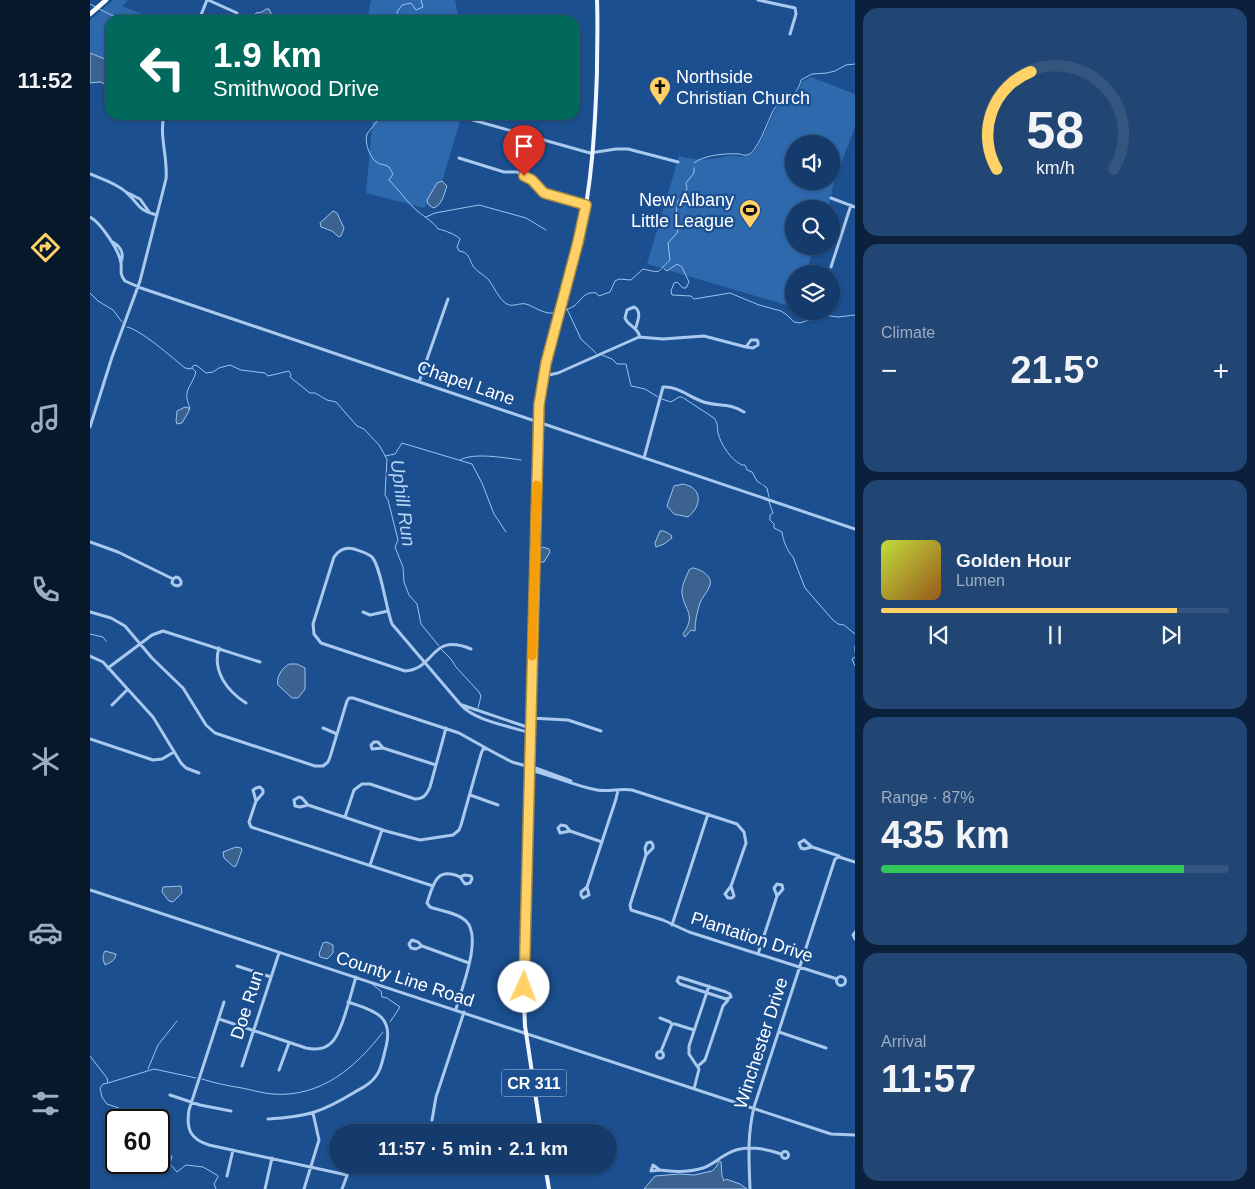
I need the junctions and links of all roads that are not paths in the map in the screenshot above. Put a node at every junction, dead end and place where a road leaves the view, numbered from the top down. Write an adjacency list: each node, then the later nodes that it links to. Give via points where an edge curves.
1 (106, 0): 5 (highway)
2 (208, 0): 6 (street); 7 (street)
3 (597, 0): 11 (main road)
4 (758, 0): 8 (street, via 795,8)
5 (90, 14)
6 (202, 15)
7 (236, 15)
8 (790, 34)
9 (164, 120): 20 (street, via 162,136 167,174)
10 (470, 120): 11 (street)
11 (594, 154): 13 (street, via 628,149); 17 (main road)
12 (459, 158): 17 (street, via 504,172 517,172 532,180 544,193)
13 (678, 162)
14 (90, 174): 15 (street)
15 (126, 192): 19 (street, via 139,208); 19 (street, via 140,198)
16 (831, 198): 18 (street)
17 (586, 205): 28 (main road)
18 (853, 206): 22 (street)
19 (150, 213): 20 (street)
20 (157, 215): 23 (street)
21 (90, 217): 23 (street, Chapel Lane, via 97,221 110,240 121,262 120,271 125,281)
22 (832, 265)
23 (138, 287): 29 (street, Chapel Lane); 32 (street)
24 (448, 299): 29 (street)
25 (636, 327): 25 (street, via 625,318 627,310 634,307 639,311); 26 (street)
26 (640, 337): 27 (street, via 704,336); 28 (street, via 558,373)
27 (746, 347)
28 (543, 376): 31 (main road)
29 (419, 382): 31 (street, Chapel Lane)
30 (744, 412): 33 (street, via 723,404 700,401 665,386)
31 (538, 422): 33 (street, Chapel Lane); 50 (main road)
32 (90, 427)
33 (644, 458): 34 (street, Chapel Lane)
34 (855, 529)
35 (90, 542): 36 (street)
36 (173, 579)
37 (388, 611): 39 (street, via 370,615); 45 (street, via 394,627); 45 (street, via 374,560 363,552 344,549 332,560 314,616 313,631 324,644 402,671 415,670)
38 (90, 612): 40 (street, via 119,622)
39 (363, 612)
40 (140, 644): 41 (street, via 154,633 163,631); 46 (street); 55 (street, via 183,688 209,728 219,734 315,766 328,762)
41 (219, 648): 44 (street); 48 (street, via 216,663 220,674 231,692)
42 (471, 649): 45 (street, via 457,644 447,645)
43 (90, 656): 46 (street)
44 (260, 662)
45 (424, 662): 53 (street, via 467,711)
46 (108, 668): 47 (street)
47 (127, 690): 49 (street); 58 (street, via 153,716)
48 (246, 703)
49 (112, 705)
50 (530, 718): 53 (main road); 54 (street, via 567,720)
51 (323, 728): 55 (street)
52 (446, 728): 55 (street, via 351,698); 59 (street); 60 (street)
53 (530, 730): 61 (main road)
54 (601, 731)
55 (337, 734)
56 (90, 740): 58 (street, via 153,760)
57 (383, 748): 60 (street)
58 (174, 752): 62 (street, via 184,766)
59 (493, 752): 61 (street); 64 (street, via 485,748 482,750)
60 (436, 765): 69 (street, via 424,797 415,799 362,784 354,790)
61 (530, 768): 63 (street, via 600,791); 109 (main road, via 524,984)
62 (199, 773)
63 (618, 790): 68 (street, via 632,790); 72 (street)
64 (470, 795): 67 (street); 70 (street, via 461,826 453,835 418,840)
65 (256, 801): 77 (street, via 249,822 251,826)
66 (308, 805): 69 (street)
67 (498, 805)
68 (708, 814): 80 (street, via 737,824 745,835 745,847); 84 (street, Plantation Drive)
69 (345, 817): 70 (street)
70 (384, 830): 77 (street)
71 (570, 831): 72 (street)
72 (602, 842): 81 (street)
73 (812, 847): 75 (street)
74 (646, 855): 84 (street, via 631,910)
75 (839, 857): 76 (street); 92 (street, Winchester Drive)
76 (855, 862)
77 (370, 865): 79 (street)
78 (460, 877): 79 (street, via 442,874)
79 (433, 886): 90 (street, via 428,906 462,918 470,927)
80 (731, 886)
81 (587, 887)
82 (90, 890): 88 (street, County Line Road)
83 (776, 896): 89 (street)
84 (672, 925): 89 (street, Plantation Drive)
85 (855, 932): 86 (street)
86 (855, 939)
87 (422, 946): 90 (street)
88 (279, 953): 93 (street, Doe Run); 94 (street, County Line Road)
89 (758, 954): 92 (street, Plantation Drive)
90 (469, 963): 101 (street)
91 (237, 966): 93 (street)
92 (800, 968): 95 (street, Plantation Drive); 108 (street, Winchester Drive)
93 (271, 978): 107 (street, Doe Run)
94 (356, 978): 100 (street); 101 (street, County Line Road)
95 (837, 979)
96 (708, 986): 97 (street); 97 (street, via 682,977 677,980); 98 (street, via 729,993)
97 (706, 993): 98 (street); 106 (street)
98 (729, 999): 114 (street, via 723,1006 705,1060)
99 (224, 1002): 104 (street)
100 (348, 1002): 110 (street, via 338,1036 331,1044 315,1050); 121 (street, via 375,1012 384,1020 388,1040 379,1072 366,1086)
101 (456, 1009): 102 (street, County Line Road)
102 (464, 1012): 109 (street, County Line Road); 123 (street, via 436,1097)
103 (660, 1018): 105 (street)
104 (219, 1019): 107 (street); 118 (street)
105 (672, 1024): 106 (street); 112 (street)
106 (694, 1030): 114 (street, via 688,1048)
107 (254, 1031): 110 (street); 113 (street, Doe Run)
108 (779, 1032): 111 (street); 119 (street, Winchester Drive)
109 (527, 1034): 116 (street, County Line Road); 124 (main road, CR 311)
110 (289, 1043): 115 (street)
111 (826, 1048)
112 (661, 1051)
113 (242, 1066)
114 (698, 1066): 116 (street)
115 (279, 1070)
116 (694, 1089): 119 (street, County Line Road)
117 (170, 1095): 118 (street)
118 (192, 1103): 120 (street); 127 (street, via 188,1123 195,1138 202,1143)
119 (754, 1107): 125 (street, County Line Road, via 830,1134); 126 (street, Winchester Drive)
120 (231, 1111)
121 (313, 1113): 122 (street); 130 (street, via 319,1140)
122 (268, 1119)
123 (432, 1120)
124 (539, 1124)
125 (855, 1135)
126 (749, 1149): 128 (street); 131 (street, via 730,1152 703,1168); 139 (street, Winchester Drive)
127 (233, 1150): 129 (street); 134 (street)
128 (781, 1154)
129 (272, 1158): 130 (street); 135 (street)
130 (311, 1167): 133 (street); 136 (street)
131 (660, 1170)
132 (546, 1174): 138 (main road)
133 (347, 1175): 137 (street)
134 (227, 1176)
135 (264, 1189)
136 (304, 1189)
137 (342, 1189)
138 (549, 1189)
139 (750, 1189)

